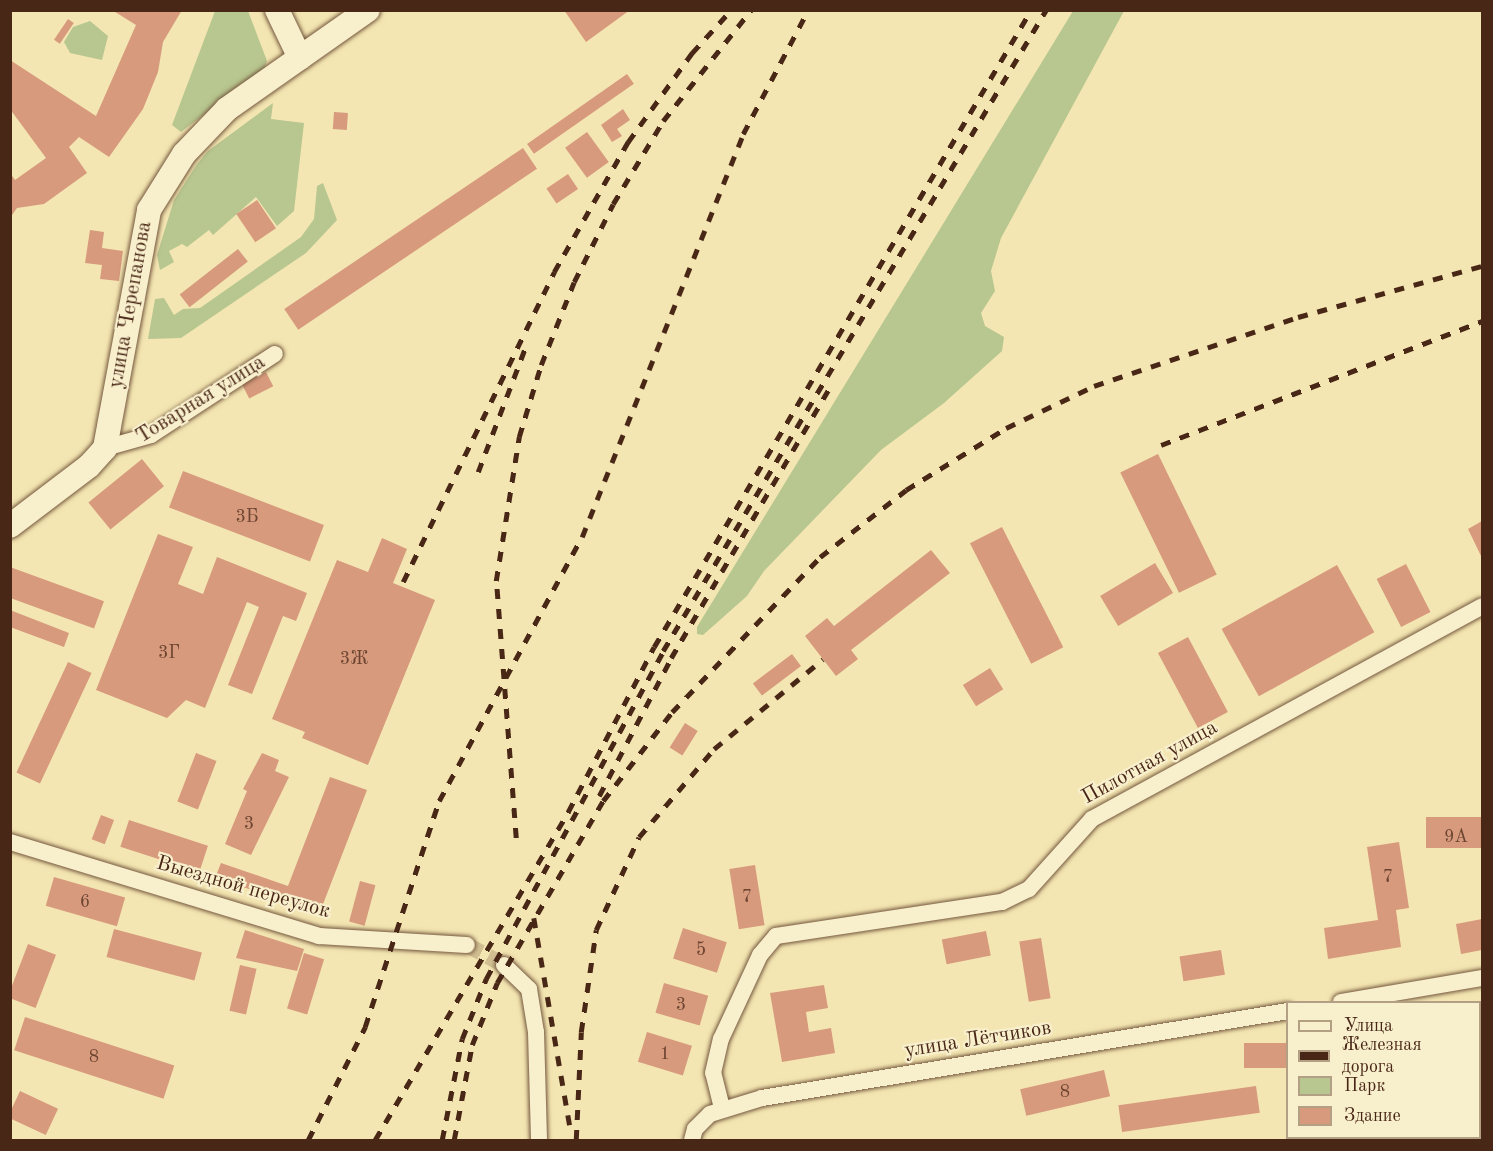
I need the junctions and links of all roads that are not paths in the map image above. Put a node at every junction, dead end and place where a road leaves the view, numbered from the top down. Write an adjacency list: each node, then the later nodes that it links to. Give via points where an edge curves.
1 (277, 10): 3 (main road)
2 (368, 10): 3 (main road, улица Черепанова)
3 (300, 58): 5 (main road, улица Черепанова, via 227,110 184,154 149,210)
4 (275, 354): 5 (street, Товарная улица, via 151,435)
5 (105, 448): 6 (main road, via 89,466)
6 (10, 526)
7 (1482, 606): 14 (street, Пилотная улица, via 1092,819 1029,889 1002,902 776,936 760,955 721,1039 713,1073)
8 (10, 842): 9 (street, Выездной переулок, via 319,936)
9 (467, 945)
10 (504, 965): 15 (street, via 529,989 536,1032)
11 (1482, 978): 12 (street)
12 (1347, 1001)
13 (1286, 1011): 14 (street, улица Лётчиков)
14 (722, 1108): 16 (street, улица Лётчиков, via 695,1129)
15 (539, 1140)
16 (692, 1140)

